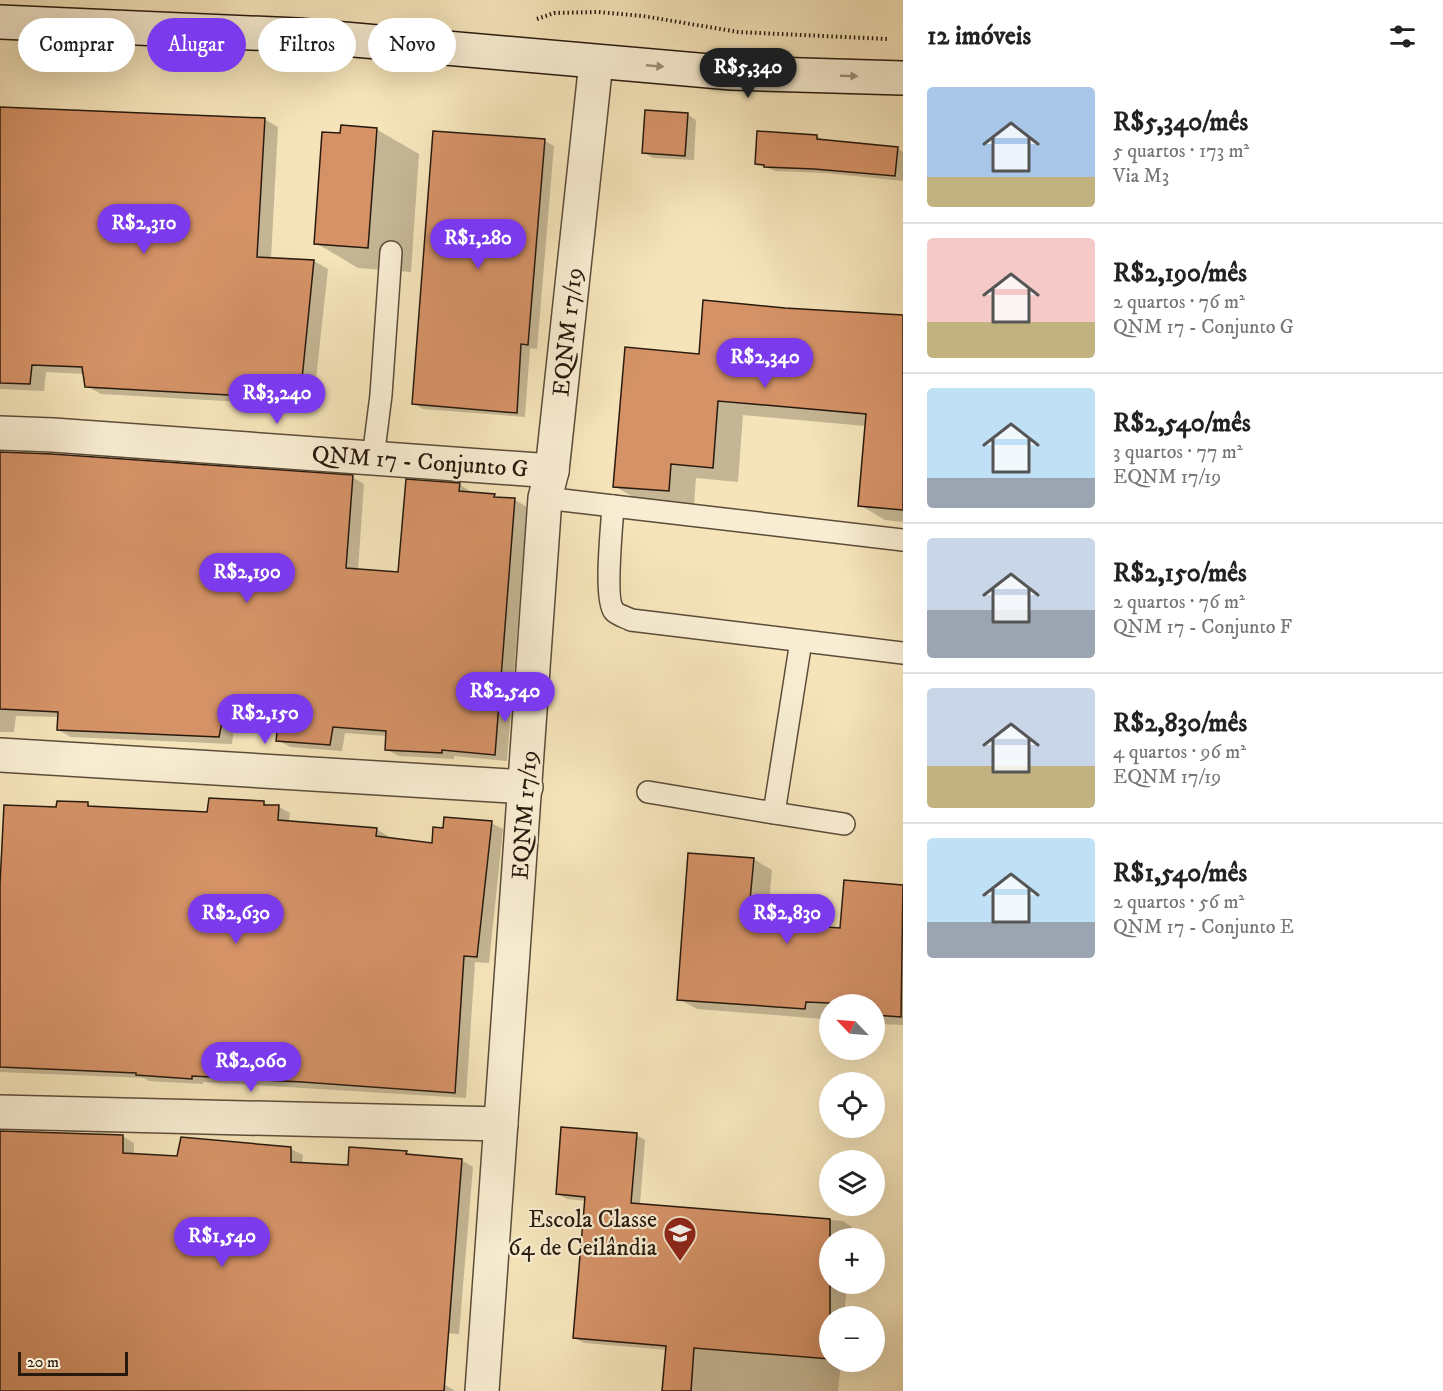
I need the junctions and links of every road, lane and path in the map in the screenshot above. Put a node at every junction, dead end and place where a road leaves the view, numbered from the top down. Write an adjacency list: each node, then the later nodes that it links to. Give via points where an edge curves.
1 (554, 13): 3 (path, via 643,15 738,32)
2 (0, 22): 4 (street, via 298,34)
3 (891, 39)
4 (596, 62): 5 (street, one-way to 5, via 732,73); 9 (street, EQNM 17/19)
5 (903, 78)
6 (390, 252): 8 (lane)
7 (0, 433): 8 (street, QNM 17 - Conjunto G)
8 (373, 458): 9 (street, QNM 17 - Conjunto G)
9 (549, 484): 10 (lane); 15 (street, EQNM 17/19)
10 (613, 506): 11 (lane); 12 (lane, via 609,602 615,612 631,620)
11 (903, 540)
12 (801, 641): 13 (lane); 17 (lane)
13 (903, 653)
14 (0, 755): 15 (street)
15 (526, 787): 20 (street, EQNM 17/19)
16 (648, 792): 17 (lane)
17 (774, 813): 18 (lane)
18 (844, 824)
19 (0, 1112): 20 (street)
20 (501, 1124): 21 (street, EQNM 17/19)
21 (482, 1391)

